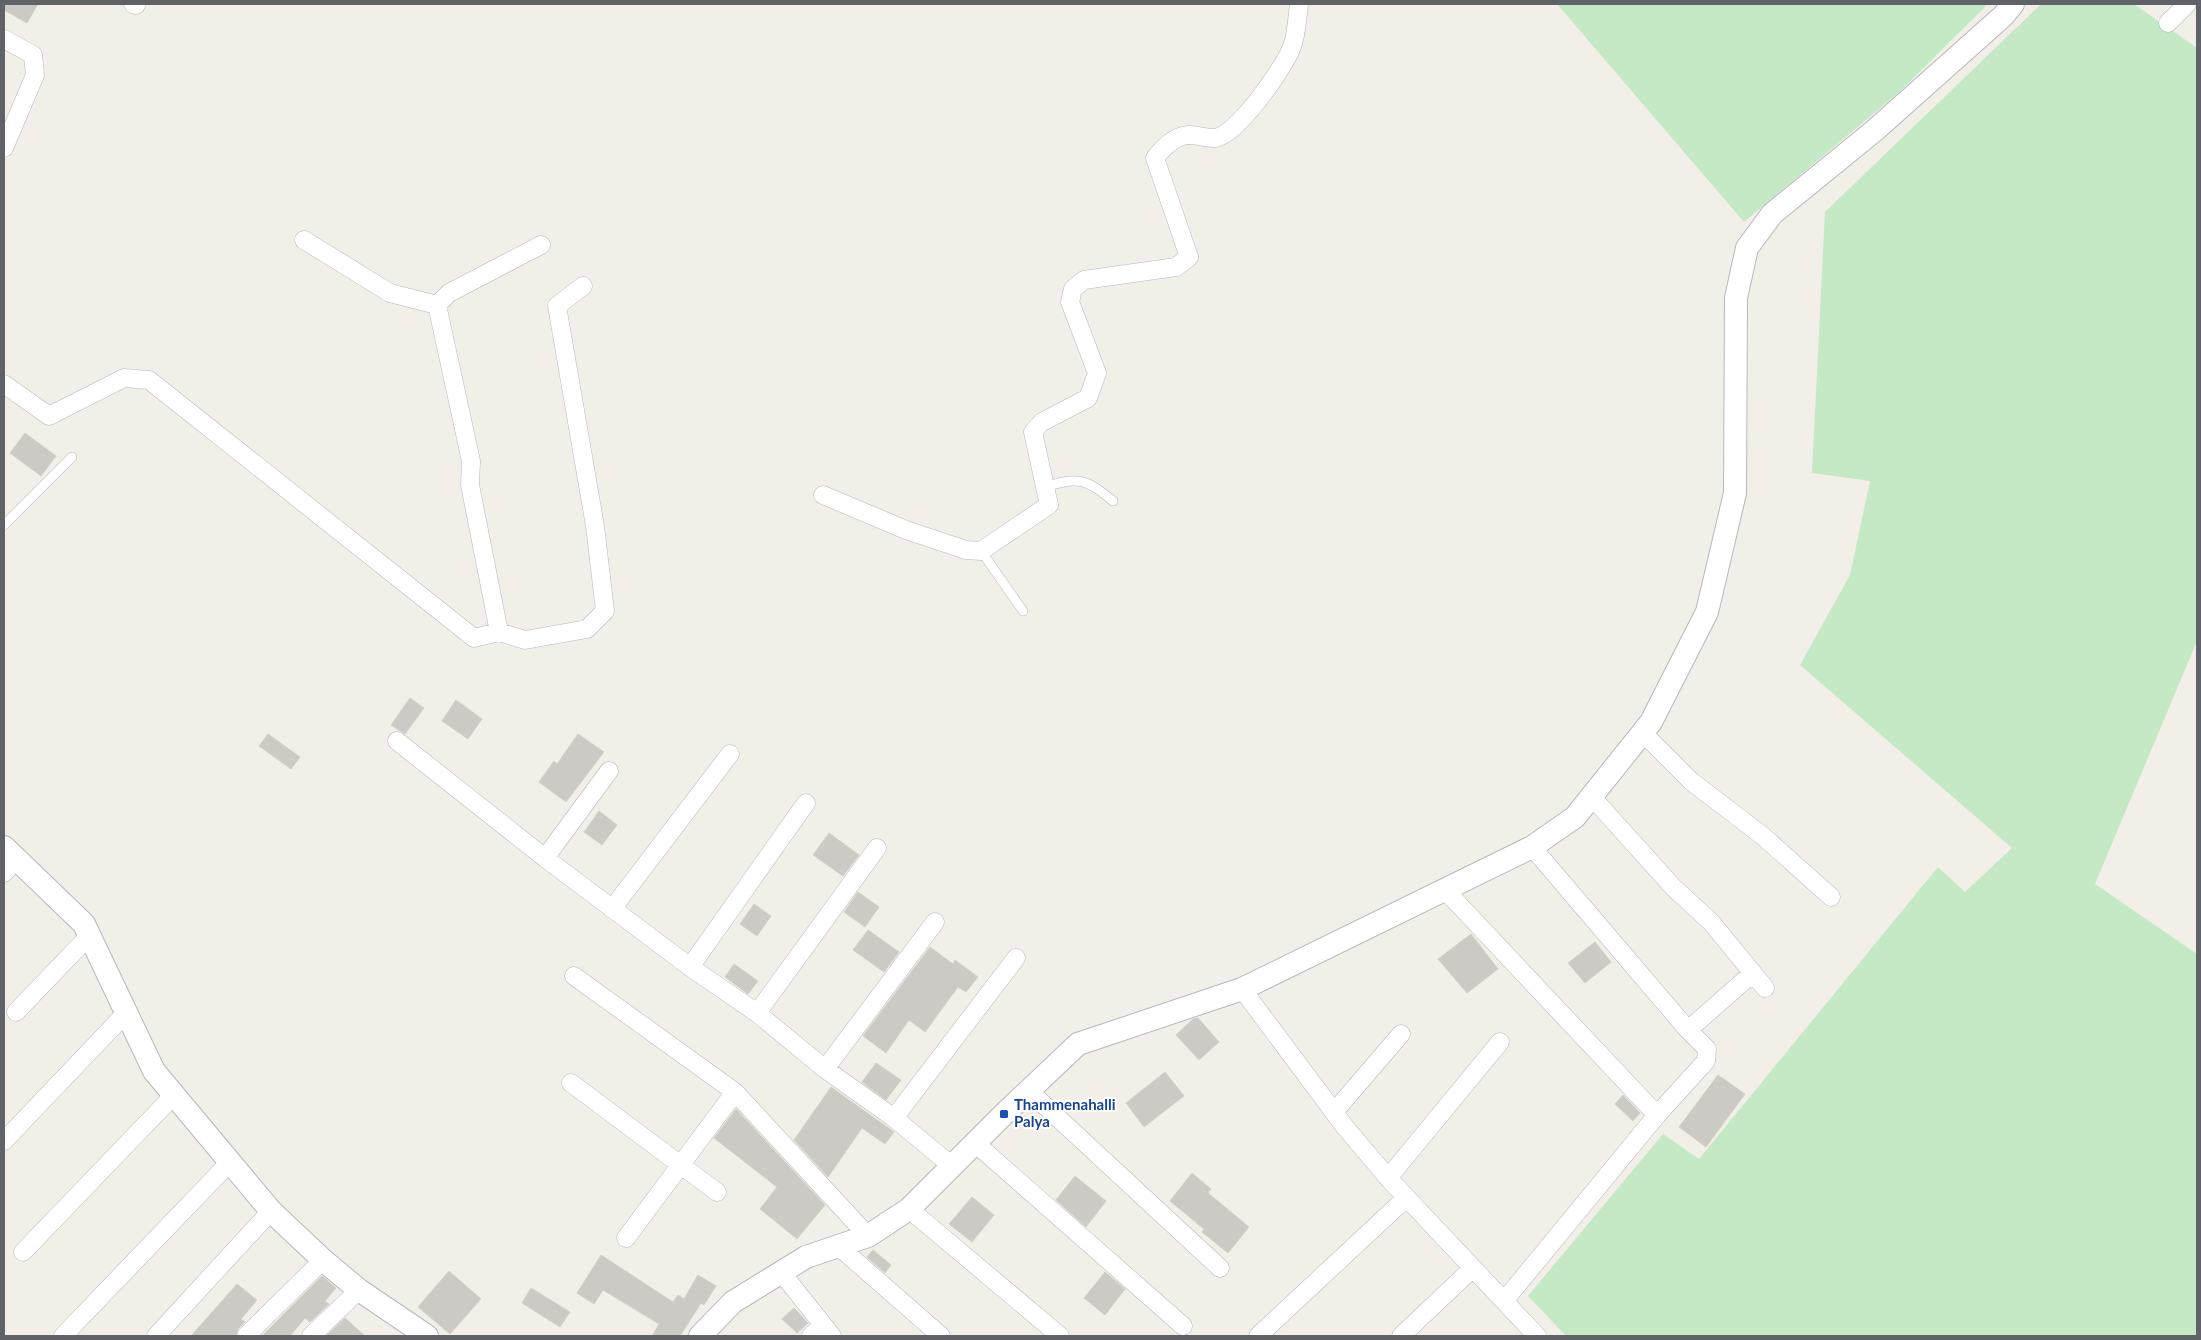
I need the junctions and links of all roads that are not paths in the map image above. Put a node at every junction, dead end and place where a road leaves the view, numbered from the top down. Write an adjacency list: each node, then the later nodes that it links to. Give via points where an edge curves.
1 (1299, 4): 13 (street, via 1292,48 1264,93 1243,118 1216,138 1187,135 1167,144 1155,158 1189,257 1176,267 1084,280 1073,289 1070,302 1097,373 1088,398 1042,422 1033,432)
2 (2014, 4): 20 (street, via 1874,132 1772,214 1748,248 1736,298 1735,493 1707,612)
3 (2187, 4): 4 (street)
4 (2168, 24)
5 (4, 39): 6 (street, via 33,55 35,75)
6 (4, 148)
7 (304, 240): 10 (street, via 390,293)
8 (541, 245): 10 (street, via 449,293)
9 (583, 286): 19 (street, via 557,306 595,526 605,611 587,629 525,640)
10 (437, 305): 19 (street, via 471,461 470,485)
11 (4, 384): 19 (street, via 49,416 124,378 149,380 474,638)
12 (72, 457): 16 (lane)
13 (1045, 487): 15 (lane, via 1066,480 1086,481); 17 (street, via 1050,505)
14 (823, 494): 17 (street, via 906,530 966,550)
15 (1112, 501)
16 (4, 525)
17 (981, 551): 18 (lane)
18 (1023, 611)
19 (499, 632)
20 (1643, 733): 24 (street); 31 (street, via 1691,781 1764,837)
21 (397, 741): 28 (street)
22 (730, 754): 32 (street)
23 (609, 771): 28 (street)
24 (1592, 796): 26 (street, via 1575,817); 37 (street, via 1674,888 1711,922)
25 (806, 803): 36 (street)
26 (1532, 847): 30 (street); 44 (street)
27 (877, 848): 43 (street)
28 (545, 858): 32 (street)
29 (8, 860): 34 (street, via 84,924)
30 (1445, 890): 40 (street); 53 (street)
31 (1831, 897)
32 (612, 909): 36 (street)
33 (935, 922): 47 (street)
34 (89, 936): 41 (street); 42 (street)
35 (1016, 958): 54 (street)
36 (690, 967): 43 (street)
37 (1753, 973): 39 (street); 44 (street)
38 (574, 976): 50 (street)
39 (1765, 988)
40 (1242, 989): 49 (street, via 1078,1044); 52 (street)
41 (16, 1012)
42 (126, 1013): 51 (street, via 154,1071); 55 (street)
43 (757, 1014): 47 (street)
44 (1688, 1030): 53 (street, via 1707,1049 1706,1061)
45 (1400, 1034): 52 (street)
46 (1500, 1042): 60 (street)
47 (825, 1068): 54 (street)
48 (571, 1083): 58 (street)
49 (1029, 1091): 56 (street); 70 (street)
50 (735, 1092): 58 (street); 65 (street)
51 (174, 1095): 57 (street); 68 (street)
52 (1334, 1112): 60 (street)
53 (1656, 1115): 74 (street)
54 (894, 1118): 59 (street)
55 (4, 1141)
56 (975, 1143): 59 (street); 75 (street)
57 (231, 1161): 64 (street); 79 (street)
58 (681, 1165): 61 (street); 66 (street)
59 (952, 1166): 63 (street)
60 (1388, 1178): 62 (street)
61 (717, 1192)
62 (1406, 1198): 71 (street); 86 (street)
63 (909, 1209): 65 (street); 85 (street)
64 (271, 1211): 69 (street); 80 (street)
65 (868, 1236): 67 (street)
66 (626, 1238)
67 (838, 1246): 72 (street, via 806,1257); 84 (street)
68 (23, 1252)
69 (323, 1260): 73 (street); 81 (street)
70 (1220, 1268)
71 (1473, 1268): 74 (street); 87 (street)
72 (781, 1272): 76 (street); 83 (street, via 732,1302)
73 (359, 1290): 77 (street); 82 (street)
74 (1504, 1301): 78 (street)
75 (1182, 1326)
76 (822, 1333)
77 (416, 1334)
78 (1532, 1335)
79 (63, 1336)
80 (156, 1336)
81 (246, 1336)
82 (311, 1336)
83 (700, 1336)
84 (941, 1336)
85 (1060, 1336)
86 (1258, 1336)
87 (1401, 1336)

